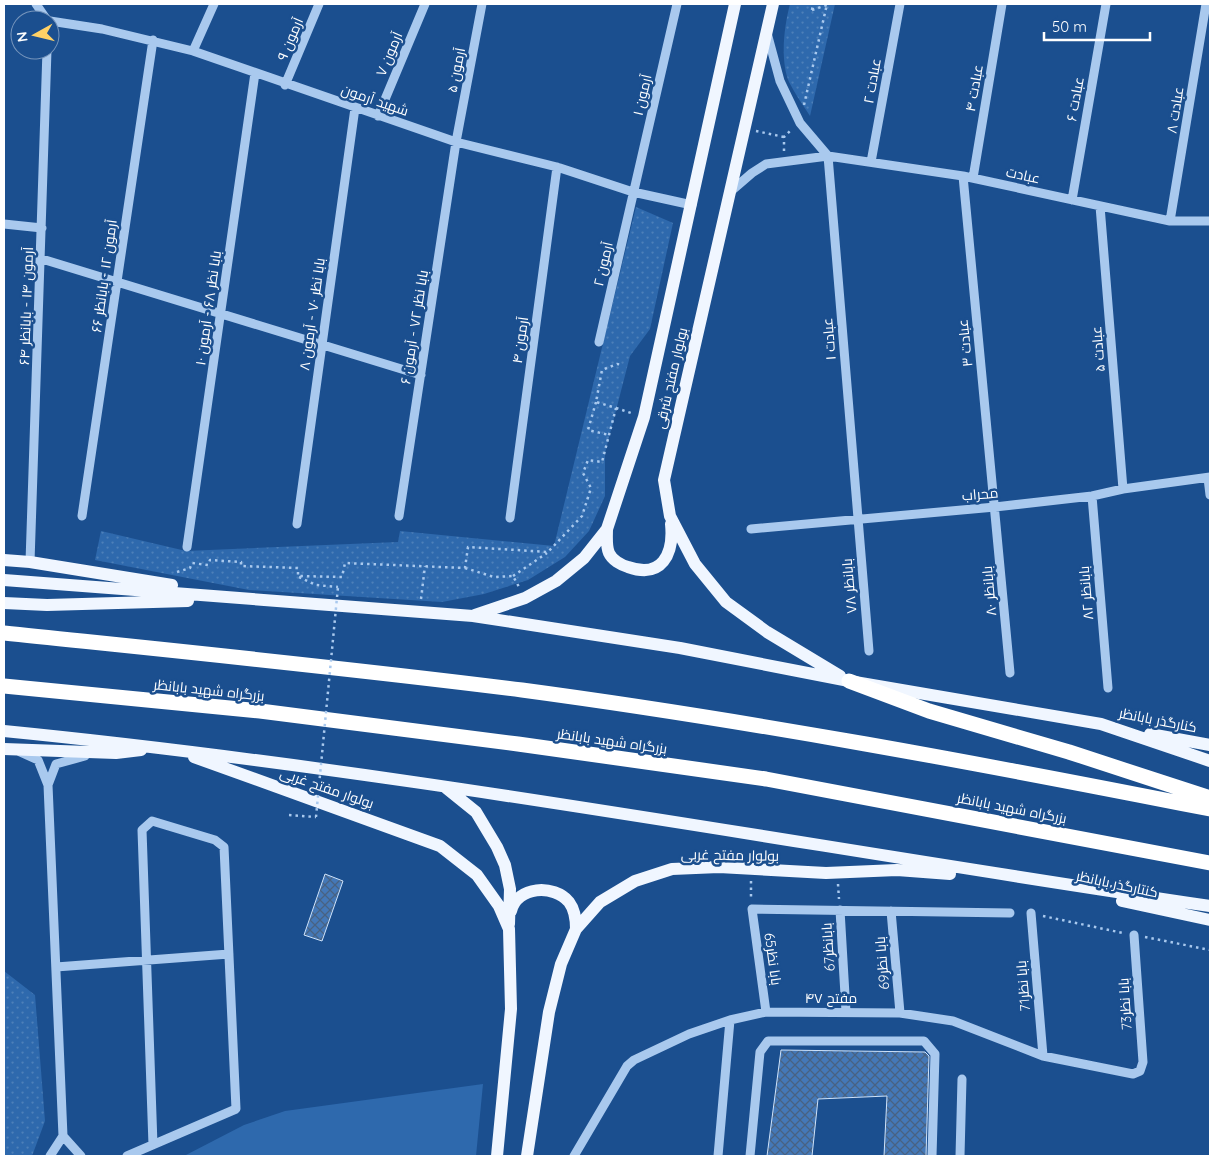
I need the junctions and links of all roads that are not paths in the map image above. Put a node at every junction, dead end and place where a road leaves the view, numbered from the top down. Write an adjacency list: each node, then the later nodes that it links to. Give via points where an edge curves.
1 (214, 4): 15 (street)
2 (319, 4): 18 (street, آرمون ۹)
3 (424, 4): 20 (street, آرمون ۷)
4 (482, 4): 21 (street, آرمون ۵)
5 (677, 4): 27 (street, آرمون ۱)
6 (735, 4): 30 (main road, بولوار مفتح شرقی)
7 (772, 4): 13 (main road, بولوار مفتح شرقی)
8 (900, 4): 23 (street, عبادت ۲)
9 (1002, 4): 26 (street, عبادت ۴)
10 (1106, 4): 29 (street, عبادت ۶)
11 (1206, 4): 32 (street, عبادت ۸)
12 (60, 23): 14 (street, شهید آرمون)
13 (766, 31): 22 (street, via 780,81 800,123); 28 (main road, بولوار مفتح شرقی)
14 (153, 40): 15 (street, شهید آرمون); 37 (street, آرمون ۱۲ - بابانظر ۶۶)
15 (193, 51): 17 (street, شهید آرمون)
16 (47, 60): 35 (street, آرمون ۱۴ - بابانظر ۶۴)
17 (255, 73): 18 (street, شهید آرمون); 38 (street, بابا نظر ۶۸ - آرمون ۱۰)
18 (286, 85): 19 (street, شهید آرمون)
19 (354, 108): 20 (street, شهید آرمون); 40 (street, بابا نظر ۷۰ - آرمون ۸)
20 (378, 116): 21 (street, شهید آرمون)
21 (456, 142): 24 (street, شهید آرمون); 41 (street, بابا نظر ۷۲ - آرمون ۶)
22 (828, 156): 23 (street, عبادت); 28 (street, عبادت, via 766,164); 51 (street, عبادت ۱)
23 (871, 162): 25 (street, عبادت)
24 (557, 166): 27 (street, شهید آرمون); 50 (street, آرمون ۴)
25 (963, 176): 26 (street, عبادت); 46 (street, عبادت ۳)
26 (973, 178): 29 (street, عبادت)
27 (633, 192): 30 (street, شهید آرمون); 39 (street, آرمون ۲)
28 (728, 193): 49 (main road, بولوار مفتح شرقی, via 664,480)
29 (1072, 200): 31 (street, عبادت)
30 (692, 206): 54 (main road, بولوار مفتح شرقی, via 644,417)
31 (1100, 206): 32 (street, عبادت); 43 (street, عبادت ۵)
32 (1170, 221): 33 (street, عبادت)
33 (1210, 221)
34 (4, 224): 35 (street)
35 (42, 228): 36 (street, آرمون ۱۴ - بابانظر ۶۴)
36 (42, 259): 37 (street); 57 (street, آرمون ۱۴ - بابانظر ۶۴)
37 (117, 282): 38 (street); 47 (street, آرمون ۱۲ - بابانظر ۶۶)
38 (221, 314): 40 (street); 55 (street, بابا نظر ۶۸ - آرمون ۱۰)
39 (599, 342)
40 (322, 345): 41 (street); 52 (street, بابا نظر ۷۰ - آرمون ۸)
41 (420, 375): 48 (street, بابا نظر ۷۲ - آرمون ۶)
42 (1209, 477): 43 (street, محراب); 45 (street)
43 (1123, 489): 44 (street, محراب)
44 (1092, 496): 46 (street, محراب); 67 (street, بابانظر ۸۲)
45 (1210, 496)
46 (995, 507): 51 (street, محراب); 64 (street, بابانظر ۸۰)
47 (82, 516)
48 (399, 516)
49 (670, 516): 54 (main road, via 673,542 668,557 655,569 638,571 620,564 609,553); 65 (main road, بولوار مفتح شرقی, via 695,564 726,602 767,632)
50 (510, 518)
51 (858, 518): 53 (street, محراب); 63 (street, بابانظر ۷۸)
52 (298, 524)
53 (751, 529)
54 (606, 530): 61 (main road, بولوار مفتح شرقی, via 584,558 556,581 525,598)
55 (187, 547)
56 (4, 560): 57 (main road)
57 (30, 562): 59 (main road)
58 (4, 580): 59 (main road)
59 (258, 599): 60 (main road, via 47,605); 61 (main road)
60 (4, 603)
61 (472, 616): 65 (main road, via 680,648)
62 (4, 633): 78 (highway, via 524,691 778,728)
63 (869, 651)
64 (1010, 673)
65 (849, 681): 68 (main road); 77 (highway, via 929,711)
66 (4, 686): 79 (highway, بزرگراه شهید بابانظر, via 269,712 766,779)
67 (1108, 688)
68 (1101, 724): 70 (main road, کنارگذر بابانظر); 74 (main road)
69 (4, 731): 71 (main road)
70 (1210, 745)
71 (167, 747): 73 (main road); 76 (main road); 88 (main road, بولوار مفتح غربی, via 440,846 478,875 500,906)
72 (9, 750): 73 (main road); 75 (street, via 38,760)
73 (116, 753): 75 (street, via 77,756 56,764)
74 (1210, 761)
75 (48, 785): 92 (street)
76 (444, 786): 80 (main road); 88 (main road, via 476,812 497,847 510,889)
77 (1210, 798)
78 (1210, 809)
79 (1210, 863)
80 (1016, 878): 81 (main road); 86 (main road, کنتارگذر بابانظر); 87 (main road, بولوار مفتح غربی, via 897,870 672,869 635,881 600,902)
81 (1210, 906)
82 (840, 910): 83 (street); 93 (street, بابا نظر65, via 752,909); 94 (street, بابانظر67)
83 (891, 911): 84 (street); 95 (street, بابا نظر69)
84 (1010, 913)
85 (1031, 913): 97 (street, بابا نظر71)
86 (1210, 920)
87 (576, 929): 88 (main road, via 570,903 546,889 533,890 514,902); 106 (main road, بولوار مفتح غربی, via 561,964 549,1012)
88 (509, 930): 105 (main road, بولوار مفتح غربی, via 511,1008)
89 (1134, 935): 98 (street, بابا نظر73, via 1144,1062)
90 (229, 954): 91 (street); 91 (street, via 224,847 215,840 152,821 142,830); 101 (street, via 236,1109)
91 (146, 960): 92 (street); 101 (street)
92 (56, 968): 100 (street)
93 (766, 1012): 94 (street, مفتح ۴۷); 96 (street, مفتح ۴۷)
94 (846, 1012): 95 (street, مفتح ۴۷)
95 (900, 1013): 97 (street, مفتح ۴۷, via 953,1021)
96 (730, 1020): 107 (street, مفتح ۴۷, via 689,1034 627,1066); 108 (street)
97 (1042, 1056): 98 (street, مفتح ۴۷, via 1133,1074)
98 (1140, 1071)
99 (962, 1079): 111 (street)
100 (63, 1136): 102 (street); 103 (street)
101 (153, 1145): 104 (street)
102 (50, 1156)
103 (81, 1156)
104 (127, 1156)
105 (497, 1156)
106 (527, 1156)
107 (574, 1156)
108 (718, 1156)
109 (750, 1156): 110 (street, via 760,1052 768,1041 924,1041 935,1054)
110 (932, 1156)
111 (960, 1156)

